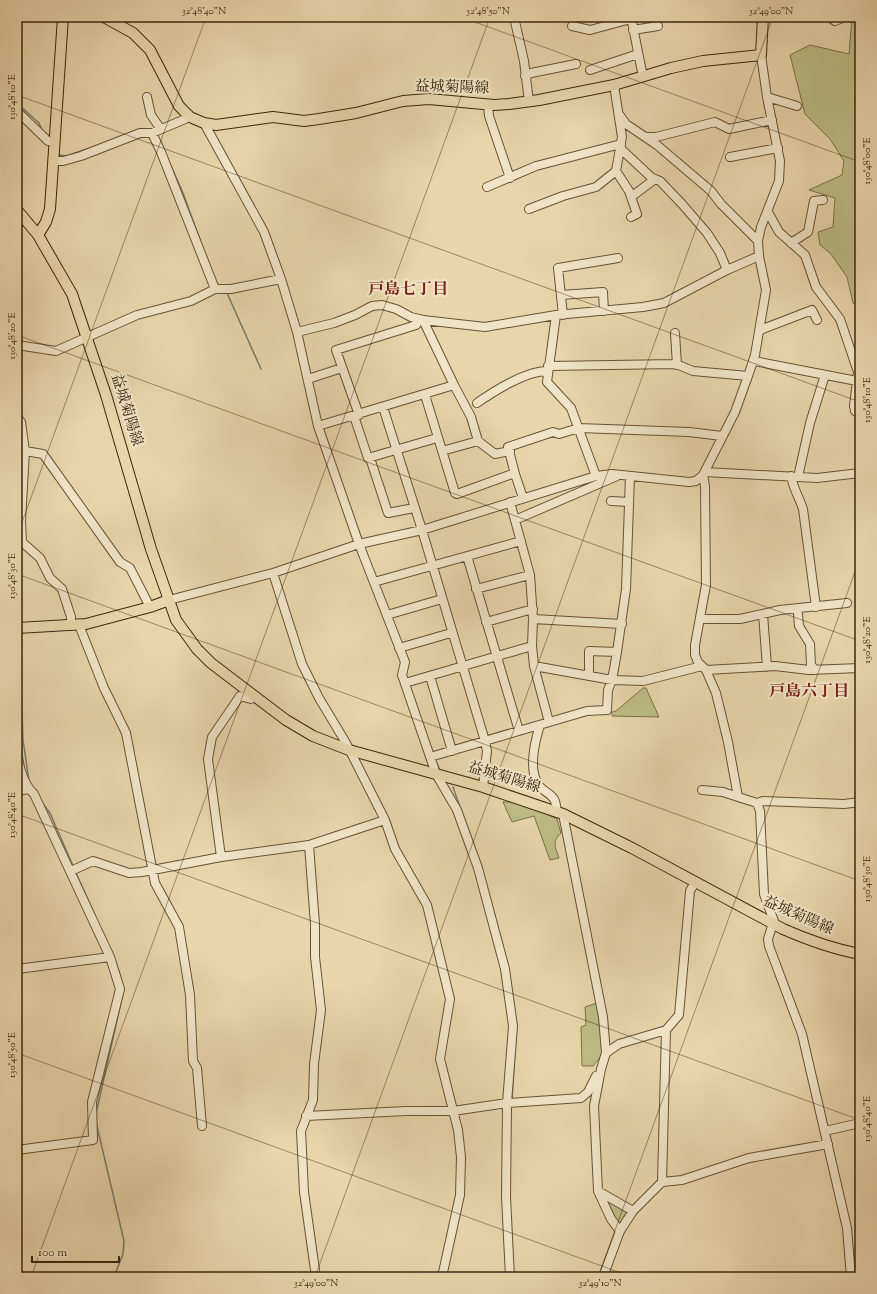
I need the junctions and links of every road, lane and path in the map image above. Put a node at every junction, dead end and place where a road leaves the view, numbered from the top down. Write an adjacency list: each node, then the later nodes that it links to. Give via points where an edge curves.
1 (63, 17): 35 (main road)
2 (104, 17): 25 (main road, 益城菊陽線, via 133,33 150,50 179,106)
3 (514, 17): 15 (street)
4 (763, 17): 12 (main road)
5 (829, 17): 7 (street, via 835,21)
6 (631, 18): 8 (street, via 590,30); 10 (street)
7 (842, 18)
8 (572, 26)
9 (658, 26): 10 (street)
10 (633, 30): 11 (street)
11 (638, 54): 14 (street); 16 (street)
12 (761, 55): 16 (main road, 益城菊陽線, via 703,61); 19 (street)
13 (576, 64): 15 (street, via 531,72)
14 (590, 70)
15 (526, 76): 20 (street)
16 (643, 77): 17 (main road, 益城菊陽線)
17 (614, 85): 20 (main road, 益城菊陽線); 24 (street)
18 (147, 97): 28 (street, via 151,115)
19 (767, 97): 22 (street); 26 (street)
20 (529, 102): 21 (main road, 益城菊陽線)
21 (488, 104): 27 (main road, 益城菊陽線, via 429,99 403,101 356,113 304,121 273,117 216,125); 37 (street, via 489,116)
22 (797, 106)
23 (17, 111): 31 (street)
24 (619, 114): 30 (street, via 626,124); 32 (street)
25 (190, 117): 27 (main road, 益城菊陽線); 28 (street)
26 (772, 120): 30 (street, via 729,130 715,122 656,137); 33 (street)
27 (204, 123): 52 (street, via 264,232)
28 (160, 128): 29 (street)
29 (152, 133): 35 (street, via 140,133 81,156); 53 (street, via 162,152)
30 (646, 137): 47 (street, via 711,191)
31 (48, 141)
32 (621, 146): 36 (street); 37 (street, via 536,166); 38 (street)
33 (778, 148): 34 (street); 44 (street, via 779,181)
34 (730, 157)
35 (53, 161): 46 (main road, via 50,210)
36 (616, 171): 40 (street); 42 (street, via 596,187)
37 (510, 178): 39 (street)
38 (655, 179): 40 (street); 51 (street, via 660,181 707,233 720,253)
39 (487, 187)
40 (631, 198): 45 (street, via 637,214)
41 (823, 200): 48 (street, via 814,202 808,232)
42 (529, 209)
43 (17, 210): 46 (main road, 益城菊陽線)
44 (768, 212): 47 (street); 48 (street, via 779,232)
45 (631, 218)
46 (38, 235): 62 (main road, 益城菊陽線, via 72,294)
47 (758, 241): 49 (street)
48 (791, 243): 71 (street, via 805,255 816,287 840,319 858,372)
49 (759, 256): 51 (street); 59 (street, via 766,290)
50 (618, 258): 54 (street, via 558,268)
51 (726, 270): 55 (street, via 664,303)
52 (281, 279): 53 (street, via 231,290); 60 (street)
53 (215, 289): 62 (street, via 191,301 137,315)
54 (561, 295): 55 (street, via 603,292); 56 (street)
55 (604, 311): 56 (street)
56 (560, 315): 57 (street, via 485,327); 67 (street)
57 (422, 320): 60 (street, via 392,307 377,306); 66 (street, via 416,325 336,350); 72 (street)
58 (817, 320): 59 (street, via 812,310)
59 (760, 330): 64 (street)
60 (297, 332): 70 (street)
61 (675, 333): 65 (street)
62 (87, 336): 63 (street, via 56,351); 112 (main road, 益城菊陽線, via 151,549)
63 (17, 345)
64 (754, 361): 68 (street); 69 (street)
65 (677, 364): 67 (street); 69 (street, via 693,371)
66 (342, 368): 70 (street); 77 (street)
67 (547, 368): 74 (street); 80 (street, via 547,382 571,408)
68 (824, 375): 71 (street); 95 (street)
69 (748, 376): 81 (street)
70 (308, 379): 79 (street)
71 (857, 381): 76 (street, via 854,406 855,411)
72 (454, 385): 73 (street); 83 (street, via 471,417)
73 (425, 395): 75 (street); 82 (street)
74 (477, 403)
75 (383, 407): 77 (street); 84 (street)
76 (860, 414)
77 (356, 415): 79 (street); 88 (street, via 367,458)
78 (17, 417): 85 (street, via 21,422)
79 (318, 426): 105 (street)
80 (579, 428): 81 (street, via 689,432); 87 (street, via 560,434 553,432 508,448); 93 (street)
81 (722, 436): 89 (street)
82 (437, 438): 84 (street); 86 (street)
83 (478, 441): 86 (street); 87 (street, via 495,454)
84 (396, 450): 88 (street); 100 (street)
85 (25, 451): 104 (street); 116 (street, via 43,454 120,562 130,568)
86 (442, 451): 91 (street, via 457,494)
87 (510, 451): 91 (street)
88 (370, 458): 100 (street, via 388,512)
89 (704, 473): 94 (street, via 696,481 689,482); 95 (street); 122 (street, via 706,585)
90 (860, 473): 95 (street, via 836,477)
91 (515, 474): 96 (street)
92 (619, 475): 93 (street); 94 (street); 101 (street)
93 (596, 476): 96 (street)
94 (630, 476): 99 (street)
95 (795, 476): 115 (street, via 793,488 803,509)
96 (523, 498): 98 (street)
97 (611, 501): 99 (street)
98 (510, 502): 101 (street); 102 (street)
99 (629, 502): 124 (street)
100 (414, 508): 102 (street)
101 (515, 520): 103 (street)
102 (422, 530): 105 (street); 107 (street)
103 (521, 541): 106 (street); 109 (street)
104 (19, 543): 125 (street, via 40,558 50,578 62,589)
105 (359, 544): 108 (street); 110 (street)
106 (466, 556): 107 (street); 111 (street)
107 (432, 566): 110 (street); 113 (street)
108 (273, 573): 112 (street); 148 (street, via 302,664)
109 (530, 575): 111 (street); 117 (street)
110 (374, 582): 120 (street)
111 (476, 589): 123 (street)
112 (169, 600): 116 (main road); 142 (main road, 益城菊陽線, via 176,620 197,649)
113 (442, 600): 120 (street); 127 (street)
114 (847, 603): 115 (street)
115 (816, 607): 118 (street)
116 (150, 608): 125 (main road)
117 (533, 610): 121 (street); 123 (street)
118 (763, 614): 122 (street, via 740,619); 134 (street)
119 (798, 614): 137 (street, via 799,626 810,644 810,665)
120 (386, 615): 129 (street)
121 (534, 619): 124 (street); 128 (street)
122 (700, 619): 135 (street, via 695,655)
123 (486, 622): 131 (street)
124 (622, 624): 130 (street)
125 (75, 625): 126 (main road); 164 (street, via 126,733)
126 (17, 628)
127 (451, 633): 129 (street); 133 (street)
128 (532, 646): 131 (street); 132 (street)
129 (399, 648): 141 (street, via 405,662 402,676)
130 (617, 652): 139 (street, via 589,651); 140 (street)
131 (496, 657): 133 (street); 145 (street)
132 (534, 666): 139 (street); 143 (street)
133 (462, 667): 138 (street); 146 (street)
134 (767, 667): 135 (street); 137 (street)
135 (704, 668): 140 (street, via 642,681); 156 (street, via 716,693)
136 (860, 668): 137 (street, via 840,666)
137 (815, 670)
138 (430, 676): 141 (street); 149 (street)
139 (589, 676): 140 (street)
140 (612, 680): 143 (street, via 608,690 607,710 587,711)
141 (405, 683): 150 (street)
142 (254, 696): 148 (main road, 益城菊陽線, via 298,728); 162 (street, via 251,699 240,696 212,737 208,759)
143 (549, 722): 144 (street)
144 (540, 725): 145 (street); 159 (street, via 533,758 537,783 554,799)
145 (518, 731): 146 (street)
146 (485, 741): 149 (street); 152 (street, via 487,751)
147 (17, 744): 153 (street, via 17,756)
148 (349, 750): 151 (main road, 益城菊陽線); 160 (street)
149 (452, 751): 150 (street)
150 (430, 757): 151 (street)
151 (436, 774): 152 (main road, 益城菊陽線); 173 (street, via 457,810 478,868 505,969 513,1026)
152 (483, 787): 159 (main road, 益城菊陽線)
153 (29, 789): 155 (street); 163 (street)
154 (702, 790): 156 (street, via 723,792)
155 (17, 791)
156 (738, 797): 158 (street)
157 (860, 802): 158 (street)
158 (757, 803): 166 (street, via 760,811 764,894)
159 (560, 812): 165 (main road, 益城菊陽線); 171 (street, via 603,1017)
160 (385, 820): 161 (street); 174 (street, via 395,849 427,905 450,999 440,1059)
161 (309, 845): 162 (street); 175 (street, via 315,957 321,1010 314,1064 313,1100)
162 (221, 857): 164 (street)
163 (74, 870): 164 (street, via 93,861 129,873); 168 (street)
164 (154, 870): 177 (street, via 155,883 179,927 184,950)
165 (695, 882): 166 (main road, 益城菊陽線); 170 (street, via 690,891 679,1016)
166 (774, 924): 167 (main road, 益城菊陽線, via 809,940); 178 (street, via 768,939 769,946 802,1034)
167 (860, 954)
168 (110, 956): 169 (street); 180 (street, via 120,990 92,1102 93,1140)
169 (17, 968)
170 (666, 1030): 171 (street, via 619,1044); 181 (street)
171 (606, 1053): 172 (street)
172 (601, 1069): 173 (street, via 588,1092 581,1098); 182 (street, via 594,1106)
173 (507, 1103): 174 (street); 187 (street, via 506,1197)
174 (452, 1111): 175 (street); 186 (street, via 458,1130 461,1157 460,1195)
175 (306, 1116): 185 (street, via 301,1132 304,1192)
176 (860, 1123): 178 (street)
177 (202, 1126)
178 (825, 1131): 179 (street)
179 (828, 1144): 181 (street, via 749,1158 682,1180); 189 (street, via 847,1228)
180 (17, 1150)
181 (662, 1182): 183 (street)
182 (598, 1191): 183 (street); 184 (street, via 611,1219)
183 (633, 1211): 184 (street)
184 (620, 1231): 188 (street)
185 (316, 1277)
186 (442, 1277)
187 (510, 1277)
188 (603, 1277)
189 (851, 1277)

